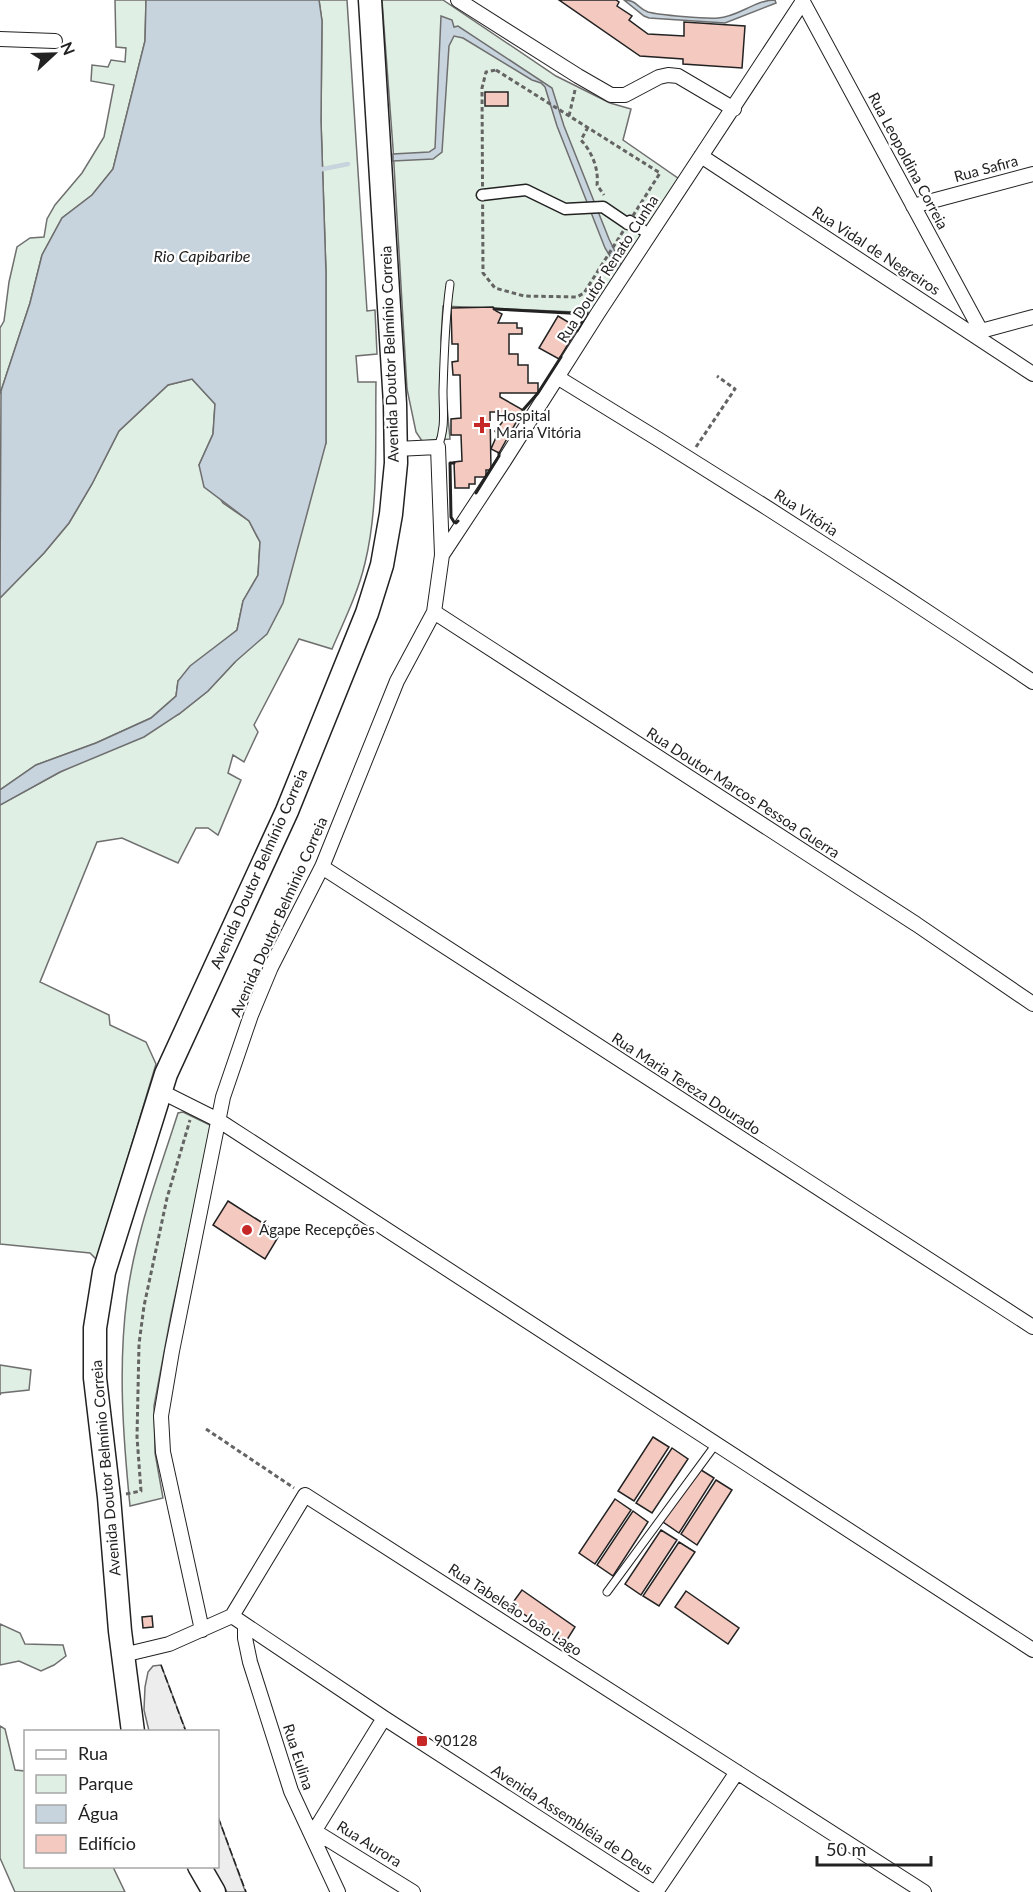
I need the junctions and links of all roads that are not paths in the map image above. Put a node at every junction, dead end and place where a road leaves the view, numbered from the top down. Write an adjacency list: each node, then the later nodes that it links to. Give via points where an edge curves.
1 (370, 0): 18 (main road, Avenida Doutor Belmínio Correia)
2 (458, 0): 6 (street, via 604,92 618,97 659,78 678,75)
3 (803, 1): 6 (street, Rua Doutor Renato Cunha); 10 (street, Rua Leopoldina Correia)
4 (0, 39): 5 (street)
5 (55, 41)
6 (734, 109): 7 (street, Rua Doutor Renato Cunha)
7 (701, 156): 11 (street, Rua Doutor Renato Cunha); 14 (street, Rua Vidal de Negreiros)
8 (1033, 174): 10 (street, Rua Safira)
9 (482, 195): 11 (street, via 526,190 565,208 586,209 604,204)
10 (913, 206): 14 (street, Rua Leopoldina Correia)
11 (650, 235): 16 (street, Rua Doutor Renato Cunha)
12 (450, 284): 17 (lane, via 446,307 444,431)
13 (1033, 317): 14 (street)
14 (979, 335): 15 (street, Rua Vidal de Negreiros)
15 (1033, 374)
16 (558, 377): 19 (street, Rua Doutor Renato Cunha); 21 (street, Rua Vitória)
17 (438, 447): 18 (street); 19 (street, Avenida Doutor Belminio Correia)
18 (396, 449): 24 (main road, Avenida Doutor Belmínio Correia, via 382,565 367,613 287,811)
19 (442, 555): 20 (street, Avenida Doutor Belminio Correia)
20 (434, 612): 22 (street, Avenida Doutor Belminio Correia, via 397,681); 23 (street, Rua Doutor Marcos Pessoa Guerra)
21 (1033, 682)
22 (322, 867): 25 (street, Avenida Doutor Belminio Correia, via 250,1014); 26 (street, Rua Maria Tereza Dourado)
23 (1033, 1004)
24 (160, 1091): 25 (street); 33 (main road, Avenida Doutor Belmínio Correia, via 104,1272 95,1328 95,1378)
25 (218, 1120): 27 (street); 31 (street, Avenida Doutor Belminio Correia, via 161,1416 163,1452)
26 (1033, 1327)
27 (716, 1444): 28 (lane); 32 (street)
28 (607, 1593)
29 (232, 1616): 30 (street, Avenida Assembléia de Deus); 31 (street); 36 (street, Rua Tabeleão João Lago, via 305,1495)
30 (245, 1625): 34 (street, Avenida Assembléia de Deus); 37 (street, Rua Eulina, via 247,1649 291,1791)
31 (202, 1630): 33 (street, via 163,1646)
32 (1033, 1650)
33 (123, 1655): 35 (main road, Avenida Doutor Belmínio Correia)
34 (384, 1718): 37 (street); 42 (street, Avenida Assembléia de Deus)
35 (133, 1730)
36 (737, 1772): 42 (street); 43 (street, Rua Tabeleão João Lago)
37 (311, 1828): 40 (street, Rua Eulina); 41 (street, Rua Aurora)
38 (200, 1868): 39 (main road)
39 (214, 1892)
40 (338, 1892)
41 (413, 1892)
42 (654, 1892)
43 (924, 1892)

